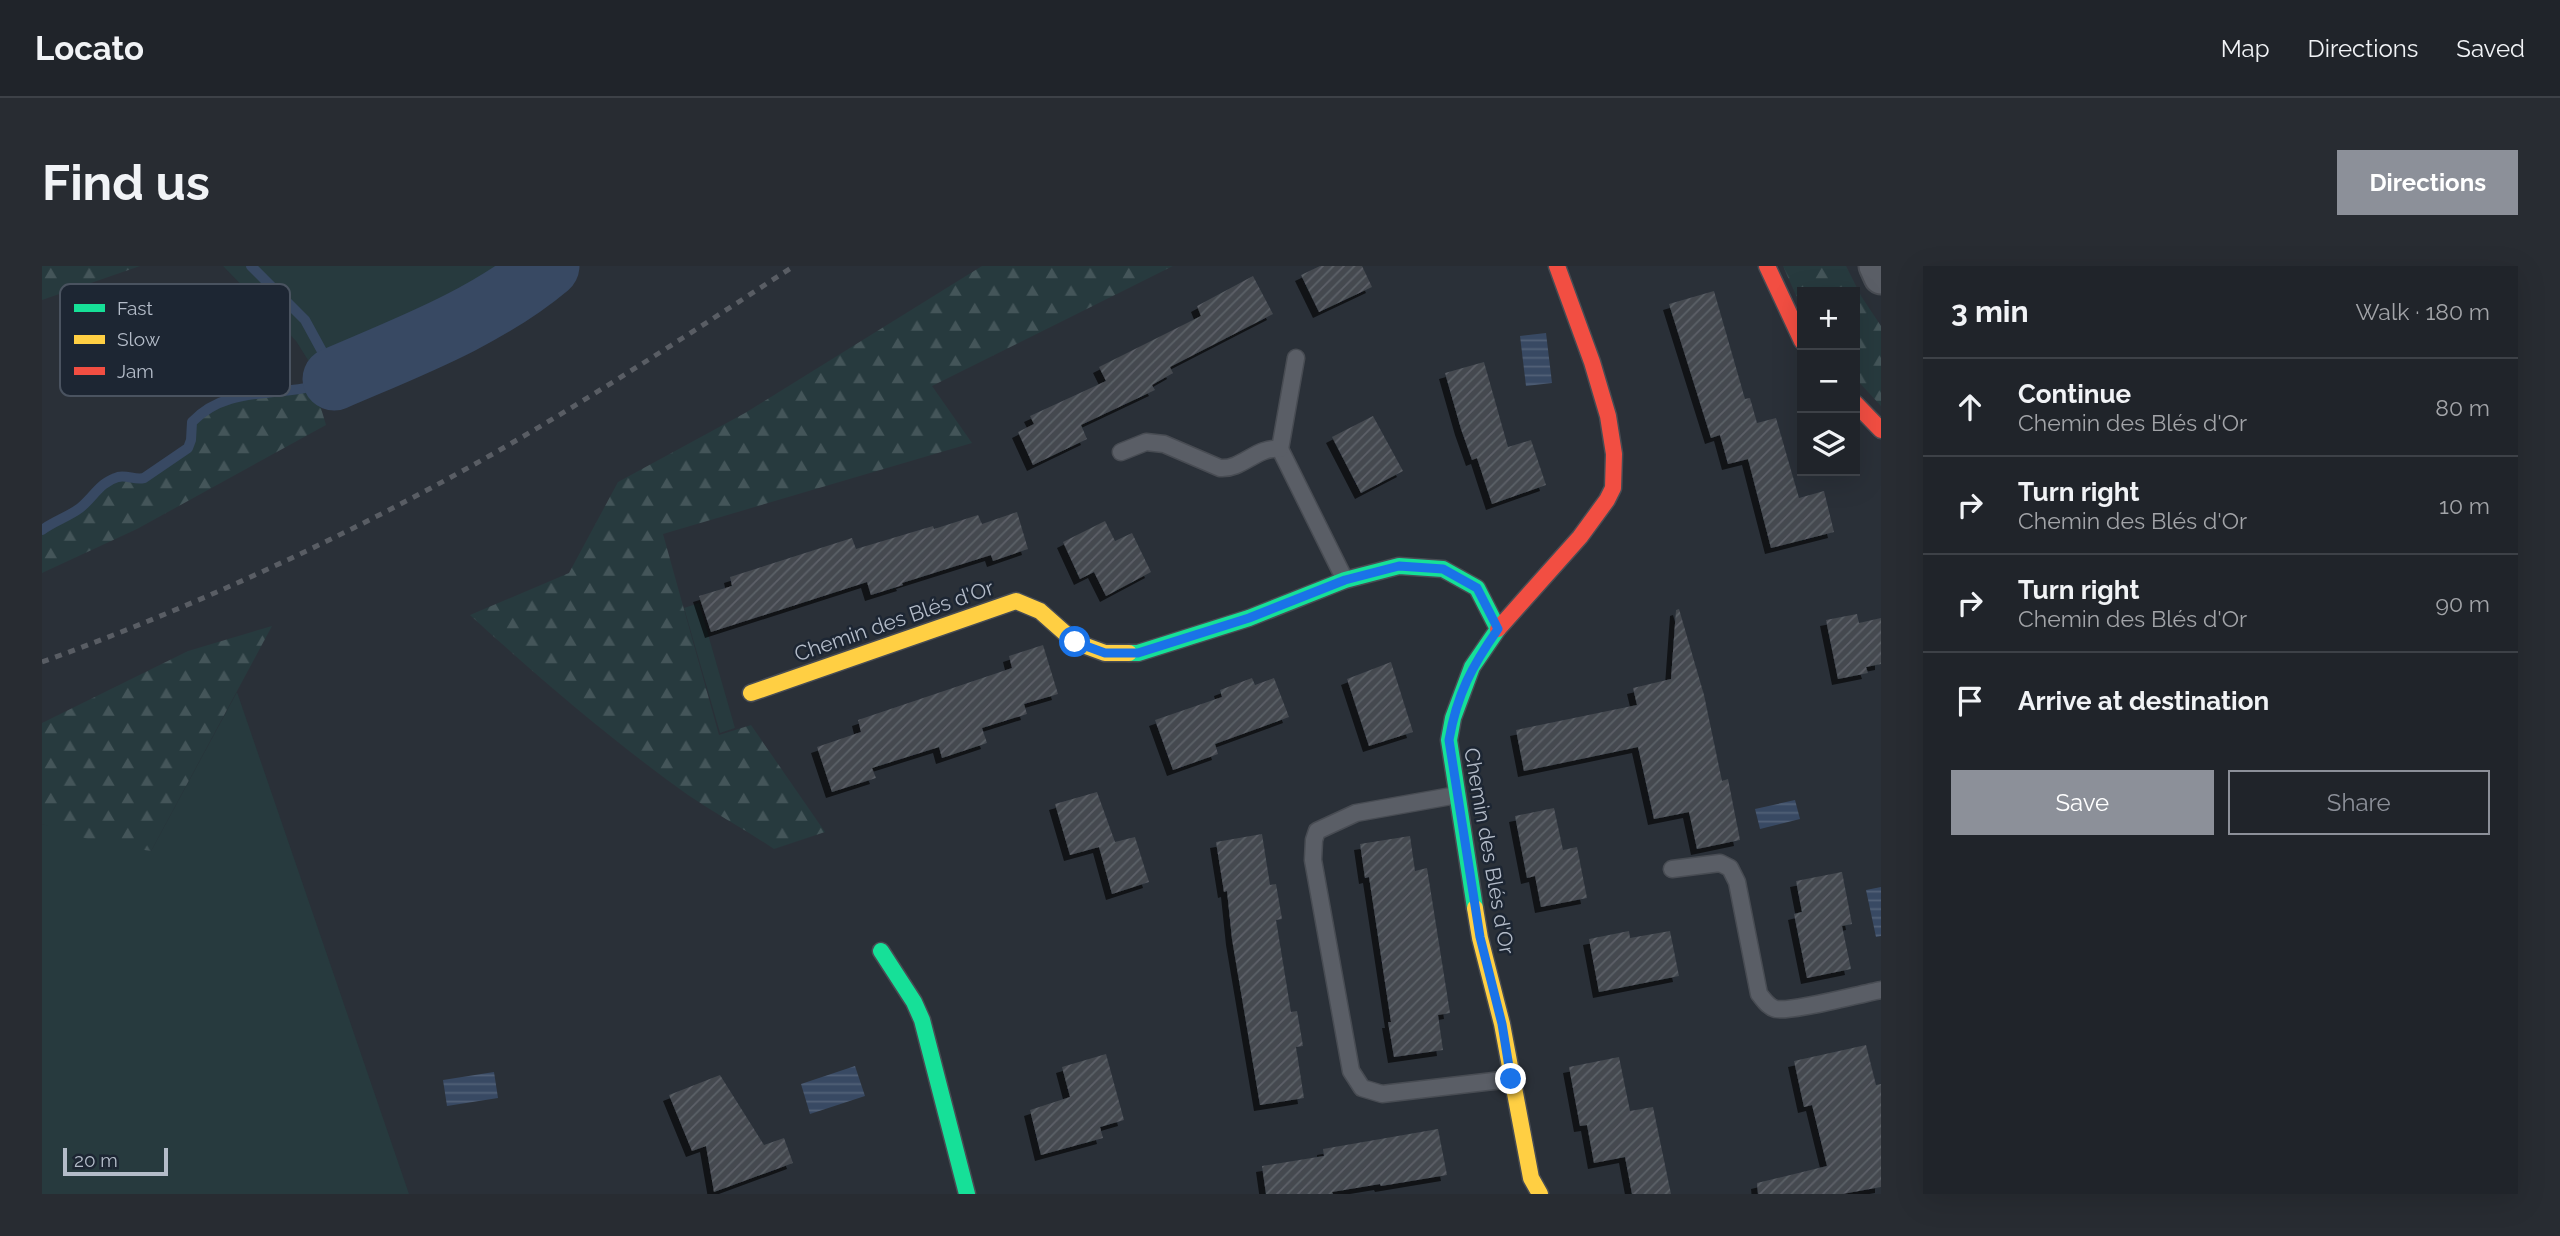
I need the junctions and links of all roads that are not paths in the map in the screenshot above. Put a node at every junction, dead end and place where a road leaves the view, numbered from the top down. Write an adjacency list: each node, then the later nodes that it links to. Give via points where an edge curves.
1 (1557, 266): 12 (street, via 1602,396 1615,465 1613,491 1596,517)
2 (1768, 266): 5 (street)
3 (1876, 266): 4 (street)
4 (1881, 277)
5 (1797, 331)
6 (1296, 358): 9 (lane)
7 (1860, 408): 8 (street)
8 (1881, 429)
9 (1280, 449): 10 (lane, via 1272,448 1229,469 1164,444 1146,442); 11 (lane)
10 (1121, 452)
11 (1345, 580): 12 (street, Chemin des Blés d'Or, via 1399,566 1443,569 1477,588); 13 (street, Chemin des Blés d'Or, via 1249,618 1138,653 1105,653 1075,642 1040,611 1016,601)
12 (1498, 629): 14 (street, Chemin des Blés d'Or, via 1472,667 1453,718 1449,740)
13 (751, 693)
14 (1457, 794): 18 (street, Chemin des Blés d'Or, via 1480,937); 18 (lane, via 1356,813 1317,831 1313,860 1351,1071 1362,1088 1382,1094)
15 (1672, 869): 17 (lane, via 1720,863 1730,868 1737,882 1759,994 1767,1005 1797,1007)
16 (881, 951): 19 (street, via 922,1020)
17 (1881, 990)
18 (1511, 1079): 20 (street, Chemin des Blés d'Or, via 1531,1178)
19 (967, 1194)
20 (1540, 1194)

